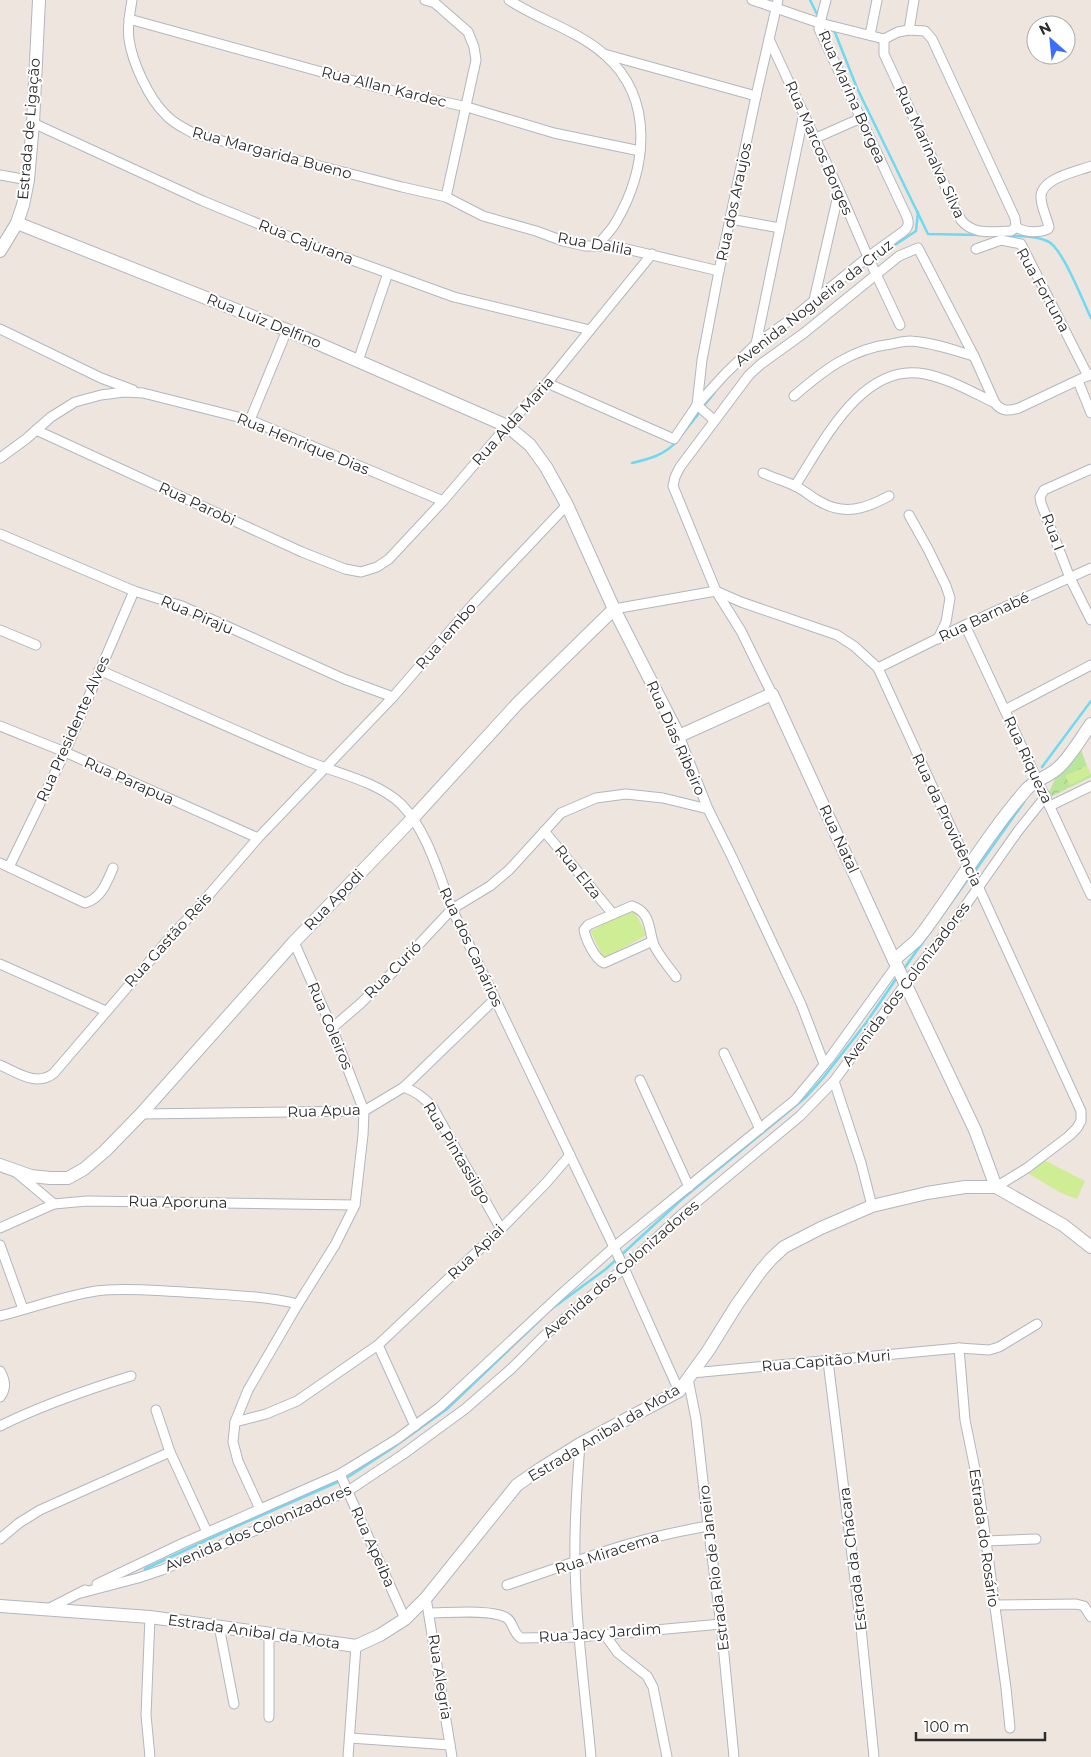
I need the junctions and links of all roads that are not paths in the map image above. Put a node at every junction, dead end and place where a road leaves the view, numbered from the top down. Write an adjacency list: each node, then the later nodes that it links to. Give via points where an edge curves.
1 (39, 0): 22 (street, Estrada de Ligação)
2 (132, 0): 11 (street, Rua Margarida Bueno)
3 (425, 0): 9 (street)
4 (508, 0): 17 (street, via 572,33)
5 (752, 0): 10 (street, Rua Marina Borgea)
6 (826, 0): 12 (street)
7 (877, 0): 14 (street)
8 (914, 0): 13 (street)
9 (436, 1): 19 (street, via 468,32 474,47 476,60)
10 (777, 4): 12 (street, Rua Marina Borgea, via 792,15); 15 (street, Rua dos Araujos)
11 (129, 19): 19 (street, Rua Allan Kardec, via 376,87); 29 (street, Rua Margarida Bueno, via 129,38 150,93 176,124 195,134)
12 (824, 22): 14 (street); 21 (street, Rua Marina Borgea, via 819,29)
13 (909, 30): 16 (street); 33 (street, via 924,31 932,39 1015,218)
14 (870, 35): 16 (street)
15 (769, 39): 18 (street, Rua dos Araujos); 20 (street, Rua Marcos Borges)
16 (884, 39): 33 (street, Rua Marinalva Silva, via 884,54 961,220 974,231 1011,231)
17 (604, 54): 18 (street); 24 (street, via 622,73 638,110)
18 (756, 96): 31 (street, Rua dos Araujos)
19 (466, 107): 24 (street, Rua Allan Kardec, via 554,133); 29 (street)
20 (804, 113): 23 (street, Rua Marcos Borges); 34 (street)
21 (861, 118): 23 (street); 30 (street, Rua Marina Borgea)
22 (33, 123): 27 (street, Estrada de Ligação); 41 (street, Rua Cajurana, via 204,201 305,243)
23 (816, 138): 28 (street, Rua Marcos Borges)
24 (640, 151): 35 (street, via 636,180 616,224)
25 (1091, 166): 33 (street, Rua Marinalva Silva, via 1044,186 1041,195 1048,229 1026,231)
26 (0, 175): 27 (street)
27 (28, 180): 32 (street, Estrada de Ligação)
28 (839, 190): 39 (street, Rua Marcos Borges); 43 (street)
29 (446, 197): 35 (street, Rua Dalila, via 483,216 563,241)
30 (904, 212): 39 (street, Avenida Nogueira da Cruz, via 908,227)
31 (730, 219): 34 (street); 40 (street, Rua dos Araujos)
32 (17, 222): 37 (street, Estrada de Ligação); 46 (street, Rua Luiz Delfino)
33 (1016, 227)
34 (780, 228): 48 (street)
35 (597, 246): 38 (street, Rua Dalila)
36 (976, 249): 51 (street, Rua Fortuna, via 1002,240 1021,244)
37 (0, 252)
38 (652, 254): 40 (street, Rua Dalila); 47 (street, Rua Alda Maria)
39 (868, 258): 42 (street, Rua Marcos Borges); 43 (street, Avenida Nogueira da Cruz)
40 (720, 271): 57 (street, Rua dos Araujos, via 702,360)
41 (388, 272): 47 (street, Rua Cajurana, via 469,302); 50 (street)
42 (876, 273): 44 (street, Rua Marcos Borges); 49 (street, Avenida Nogueira da Cruz, via 899,256 918,248); 59 (street, Avenida Nogueira da Cruz, via 761,364)
43 (814, 300): 48 (street, Avenida Nogueira da Cruz)
44 (900, 325)
45 (0, 329): 54 (street, via 101,378)
46 (287, 330): 50 (street, Rua Luiz Delfino); 60 (street)
47 (590, 330): 53 (street, Rua Alda Maria)
48 (756, 344): 57 (street, Avenida Nogueira da Cruz)
49 (974, 356): 55 (street, via 909,341 876,346 831,366); 56 (street)
50 (358, 361): 61 (street, Rua Luiz Delfino)
51 (1090, 375): 52 (street, Rua Fortuna)
52 (1078, 381): 56 (street, Rua Fortuna, via 1008,411); 58 (street)
53 (547, 383): 57 (street, Avenida Nogueira da Cruz, via 674,439); 61 (street, Rua Alda Maria)
54 (143, 393): 60 (street, Rua Henrique Dias); 62 (street, Rua Henrique Dias, via 91,396 75,402)
55 (794, 396)
56 (995, 403): 66 (street, via 962,386 924,373 902,373 876,383 851,404)
57 (698, 407): 59 (street)
58 (1091, 413)
59 (712, 418): 67 (street, Avenida Nogueira da Cruz, via 675,477)
60 (250, 420): 69 (street, Rua Henrique Dias)
61 (507, 426): 69 (street, Rua Alda Maria); 70 (street, Rua Dias Ribeiro, via 530,445)
62 (36, 430): 63 (street, Rua Henrique Dias); 74 (street, Rua Parobi, via 302,552)
63 (0, 458)
64 (1091, 469): 75 (street, Rua I, via 1044,490 1040,497)
65 (763, 473): 66 (street)
66 (796, 486): 68 (street, via 835,509 869,506)
67 (676, 495): 77 (street, Rua Natal)
68 (889, 496)
69 (443, 501): 74 (street, Rua Alda Maria, via 389,559 377,568)
70 (567, 505): 78 (street, Rua Dias Ribeiro); 88 (street, Rua Iembo, via 474,603)
71 (909, 515): 82 (street, via 950,598 946,622)
72 (0, 534): 76 (street, Rua Piraju)
73 (1091, 568): 75 (street, Rua Barnabé)
74 (361, 572)
75 (1070, 578): 79 (street, Rua I); 80 (street, Rua Barnabé)
76 (134, 591): 86 (street, Rua Presidente Alves); 88 (street, Rua Piraju, via 182,606 344,679)
77 (716, 591): 78 (street); 85 (street, Rua da Providência, via 837,635); 87 (street, Rua Natal, via 741,631)
78 (614, 609): 92 (street, Rua Dias Ribeiro); 100 (street, Rua Apodi, via 518,703)
79 (1091, 620)
80 (965, 625): 82 (street, Rua Barnabé); 89 (street, Rua Riqueza)
81 (0, 630): 83 (street)
82 (938, 639): 85 (street, Rua Barnabé)
83 (36, 645)
84 (1091, 665): 89 (street)
85 (878, 668): 106 (street, Rua da Providência)
86 (99, 670): 93 (street, Rua Presidente Alves); 94 (street, Rua dos Canários)
87 (772, 694): 92 (street); 114 (street, Rua Natal)
88 (394, 697): 94 (street, Rua Iembo)
89 (1006, 710): 95 (street, Rua Riqueza)
90 (1091, 724): 95 (street, Avenida dos Colonizadores, via 1060,766 1051,774)
91 (0, 726): 93 (street, Rua Parapua)
92 (678, 736): 99 (street, Rua Dias Ribeiro)
93 (65, 752): 102 (street, Rua Parapua); 104 (street, Rua Presidente Alves)
94 (326, 768): 100 (street, Rua dos Canários, via 388,794); 102 (street, Rua Gastão Reis)
95 (1037, 779): 97 (street, Rua Riqueza); 106 (street, Avenida dos Colonizadores)
96 (1091, 786): 98 (street)
97 (1046, 796): 98 (street, Rua Riqueza); 107 (street, Avenida dos Colonizadores)
98 (1050, 806): 108 (street, Rua Riqueza)
99 (708, 809): 101 (street, Rua Curió, via 663,798 610,795 570,808); 121 (street, Rua Dias Ribeiro, via 801,1004)
100 (413, 818): 109 (street, Rua dos Canários); 111 (street, Rua Apodi)
101 (544, 831): 109 (street, Rua Curió, via 490,886); 110 (street, Rua Elza)
102 (258, 838): 118 (street, Rua Gastão Reis)
103 (0, 863): 104 (street)
104 (9, 867): 105 (street, via 85,903 98,896)
105 (113, 868)
106 (969, 869): 107 (street, Rua da Providência); 114 (street, Avenida dos Colonizadores)
107 (977, 886): 116 (street, Avenida dos Colonizadores, via 949,930); 133 (street, Rua da Providência, via 1081,1111 1077,1128 1069,1136)
108 (1090, 892)
109 (452, 909): 117 (street, Rua dos Canários); 119 (street, Rua Curió, via 394,971)
110 (613, 914): 112 (street, Rua Elza, via 632,906 637,908 649,923); 112 (street, Rua Elza, via 584,930 602,962)
111 (294, 942): 119 (street, Rua Coleiros); 127 (street, Rua Apodi)
112 (653, 942): 115 (street, Rua Elza)
113 (0, 964): 118 (street)
114 (896, 964): 116 (street, Rua Natal); 121 (street, Avenida dos Colonizadores)
115 (676, 978)
116 (905, 981): 124 (street, Avenida dos Colonizadores); 133 (street, Rua Natal, via 974,1130)
117 (495, 1000): 125 (street, Rua Apua); 129 (street, Rua dos Canários)
118 (106, 1011): 122 (street, Rua Gastão Reis, via 49,1077 37,1080)
119 (332, 1028): 126 (street, Rua Coleiros)
120 (724, 1053): 128 (street)
121 (824, 1064): 128 (street, Avenida dos Colonizadores, via 795,1100)
122 (0, 1065)
123 (640, 1080): 132 (street)
124 (834, 1080): 136 (street); 142 (street, Avenida dos Colonizadores, via 800,1116)
125 (404, 1087): 126 (street, Rua Apua); 138 (street, Rua Pintassilgo, via 415,1091 433,1108)
126 (364, 1111): 127 (street, Rua Apua); 135 (street)
127 (141, 1114): 131 (street, Rua Apodi, via 105,1151 68,1178 31,1176)
128 (760, 1129): 132 (street, Avenida dos Colonizadores)
129 (570, 1155): 138 (street, Rua Apiai); 141 (street, Rua dos Canários)
130 (0, 1165): 131 (street, Rua Apodi)
131 (13, 1170): 134 (street)
132 (690, 1187): 141 (street, Avenida dos Colonizadores)
133 (996, 1187): 136 (street, Estrada Anibal da Mota, via 955,1188); 140 (street, Estrada Anibal da Mota, via 1063,1225)
134 (54, 1204): 135 (street, Rua Aporuna, via 87,1201); 137 (street, Rua Aporuna)
135 (355, 1205): 143 (street, via 335,1245)
136 (872, 1206): 152 (street, Estrada Anibal da Mota, via 784,1247 760,1272)
137 (0, 1228)
138 (501, 1228): 147 (street, Rua Apiai)
139 (0, 1245): 144 (street)
140 (1091, 1247)
141 (616, 1250): 142 (street, Rua dos Canários); 158 (street, Avenida dos Colonizadores, via 558,1297 455,1394)
142 (623, 1266): 153 (street, Rua dos Canários); 162 (street, Avenida dos Colonizadores, via 465,1408 402,1455)
143 (298, 1304): 144 (street, via 279,1299 148,1290 98,1291); 156 (street, via 248,1390)
144 (23, 1309): 145 (street)
145 (0, 1316)
146 (1037, 1324): 148 (street, Rua Capitão Muri, via 999,1347 989,1350)
147 (378, 1345): 156 (street, Rua Apiai, via 297,1401); 158 (street)
148 (959, 1348): 149 (street, Rua Capitão Muri); 170 (street, Estrada do Rosário, via 965,1420)
149 (828, 1361): 152 (street, Rua Capitão Muri); 199 (street, Estrada da Chácara)
150 (0, 1371): 154 (street, via 5,1385)
151 (131, 1376): 157 (street, via 31,1410)
152 (690, 1376): 153 (street, Estrada Anibal da Mota); 165 (street, Estrada Rio de Janeiro)
153 (679, 1390): 159 (street, Estrada Anibal da Mota)
154 (0, 1398)
155 (156, 1410): 160 (street)
156 (235, 1422): 163 (street, via 233,1442 238,1461)
157 (0, 1426)
158 (415, 1426): 161 (street, Avenida dos Colonizadores)
159 (580, 1444): 171 (street); 174 (street, Estrada Anibal da Mota, via 517,1485)
160 (170, 1452): 166 (street); 168 (street, via 40,1510)
161 (341, 1476): 162 (street, Rua Apeiba); 163 (street, Avenida dos Colonizadores)
162 (347, 1489): 167 (street, Avenida dos Colonizadores); 181 (street, Rua Apeiba)
163 (260, 1509): 164 (street, Avenida dos Colonizadores)
164 (243, 1519): 166 (street, Avenida dos Colonizadores); 167 (street)
165 (708, 1526): 171 (street, Rua Miracema, via 606,1551); 182 (street, Estrada Rio de Janeiro)
166 (207, 1532): 173 (street, Avenida dos Colonizadores)
167 (248, 1532): 173 (street, Avenida dos Colonizadores, via 162,1570)
168 (0, 1539)
169 (1036, 1539): 170 (street)
170 (986, 1540): 176 (street, Estrada do Rosário)
171 (575, 1563): 172 (street, Rua Miracema); 186 (street)
172 (507, 1585)
173 (81, 1593): 177 (street, Avenida dos Colonizadores)
174 (426, 1598): 178 (street, Rua Alegria); 181 (street, Estrada Anibal da Mota)
175 (0, 1606): 177 (street, Estrada Anibal da Mota)
176 (994, 1606): 180 (street, via 1076,1604 1084,1606); 190 (street, Estrada do Rosário)
177 (47, 1609): 179 (street, Estrada Anibal da Mota)
178 (430, 1613): 186 (street, Rua Jacy Jardim, via 503,1616 508,1618 521,1638); 192 (street, Rua Alegria)
179 (150, 1617): 183 (street, Estrada Anibal da Mota); 193 (street, via 146,1715)
180 (1091, 1617)
181 (405, 1619): 187 (street, Estrada Anibal da Mota)
182 (721, 1624): 185 (street, Rua Jacy Jardim); 198 (street, Estrada Rio de Janeiro)
183 (219, 1626): 184 (street, Estrada Anibal da Mota); 188 (street)
184 (269, 1634): 187 (street, Estrada Anibal da Mota); 189 (street)
185 (605, 1635): 186 (street, Rua Jacy Jardim); 197 (street, via 618,1653 647,1676 653,1687)
186 (579, 1637): 196 (street)
187 (356, 1646): 191 (street)
188 (234, 1704)
189 (269, 1717)
190 (1010, 1728)
191 (350, 1738): 192 (street); 194 (street)
192 (450, 1745): 195 (street, Rua Alegria)
193 (150, 1757)
194 (348, 1757)
195 (452, 1757)
196 (591, 1757)
197 (667, 1757)
198 (734, 1757)
199 (874, 1757)

